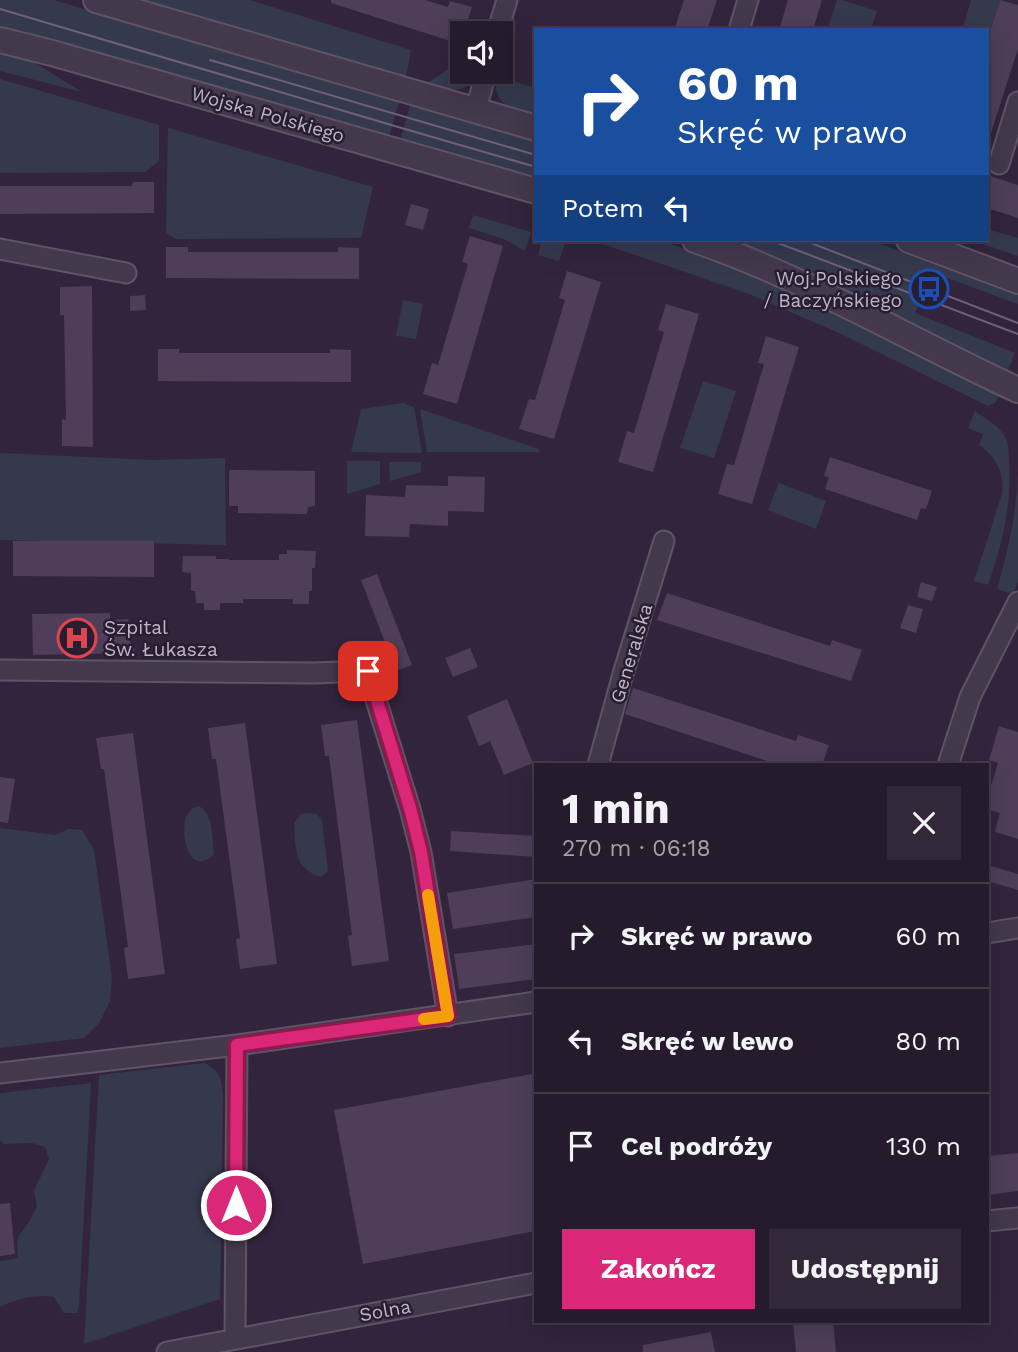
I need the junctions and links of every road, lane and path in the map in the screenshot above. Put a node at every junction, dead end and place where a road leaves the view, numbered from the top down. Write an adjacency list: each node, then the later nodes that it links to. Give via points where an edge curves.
1 (96, 0): 9 (street)
2 (507, 0): 4 (street)
3 (748, 0): 5 (street)
4 (501, 21)
5 (740, 28)
6 (0, 40): 12 (street, Wojska Polskiego)
7 (482, 84): 9 (street)
8 (1018, 102): 11 (street)
9 (476, 110): 10 (street)
10 (534, 127)
11 (999, 164)
12 (534, 190)
13 (700, 242): 18 (street, via 850,305)
14 (914, 242): 17 (street)
15 (0, 249): 16 (street)
16 (127, 272)
17 (1018, 281)
18 (1018, 390)
19 (664, 541): 22 (street, Generalska)
20 (1018, 602): 23 (street, via 970,696)
21 (0, 670): 27 (street, via 368,671 421,852)
22 (599, 763)
23 (949, 763)
24 (1018, 928): 25 (street)
25 (989, 933)
26 (534, 1002): 27 (street)
27 (448, 1016): 28 (street)
28 (237, 1045): 29 (street); 33 (street)
29 (0, 1073)
30 (1018, 1218): 31 (street)
31 (989, 1221)
32 (534, 1283): 33 (street, Solna)
33 (234, 1339): 34 (street, Solna)
34 (167, 1352)

